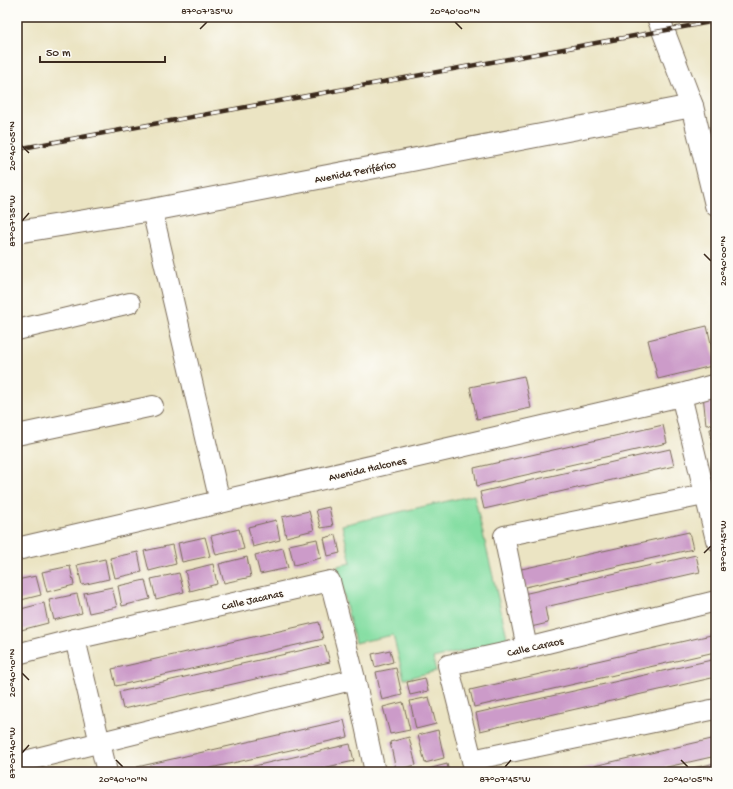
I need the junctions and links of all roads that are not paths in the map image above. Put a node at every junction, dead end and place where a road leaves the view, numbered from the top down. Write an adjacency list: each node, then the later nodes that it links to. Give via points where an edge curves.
1 (658, 17): 2 (main road)
2 (692, 106): 3 (main road); 4 (main road, Avenida Periférico)
3 (716, 205)
4 (152, 210): 5 (main road, Avenida Periférico); 13 (street)
5 (17, 232)
6 (130, 303): 7 (street)
7 (17, 330)
8 (716, 385): 9 (main road, Avenida Halcones)
9 (683, 404): 12 (street); 13 (main road, Avenida Halcones)
10 (153, 406): 11 (street)
11 (17, 435)
12 (704, 495): 14 (street); 18 (street, via 504,536)
13 (220, 502): 15 (main road, Avenida Halcones)
14 (716, 540)
15 (17, 549)
16 (716, 601): 18 (street, Calle Caraos)
17 (75, 639): 19 (street, Calle Jacanas); 20 (street, Calle Jacanas, via 330,581); 22 (street)
18 (527, 648): 24 (street, Calle Caraos, via 448,665)
19 (17, 654)
20 (355, 679): 22 (street); 26 (street, Calle Jacanas)
21 (716, 709): 24 (street, Calle Caraos)
22 (100, 742): 23 (street); 25 (street)
23 (17, 763)
24 (473, 766)
25 (107, 772)
26 (375, 772)

